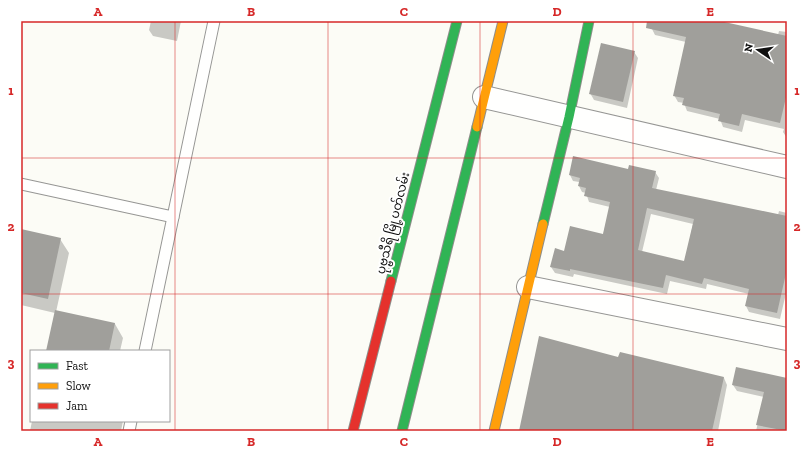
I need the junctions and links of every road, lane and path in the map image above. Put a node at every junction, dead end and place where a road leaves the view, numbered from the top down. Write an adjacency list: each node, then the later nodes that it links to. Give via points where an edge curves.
1 (214, 21): 9 (lane)
2 (457, 21): 13 (main road, ပုဗ္ဗသီရိ မြို့ပတ်လမ်း)
3 (503, 21): 5 (main road)
4 (589, 21): 6 (main road)
5 (484, 97): 6 (street); 14 (main road)
6 (569, 117): 7 (street); 10 (main road)
7 (787, 167)
8 (21, 184): 9 (lane)
9 (173, 217): 12 (lane)
10 (528, 287): 11 (street); 15 (main road)
11 (787, 339)
12 (146, 350)
13 (353, 431)
14 (402, 431)
15 (494, 431)

